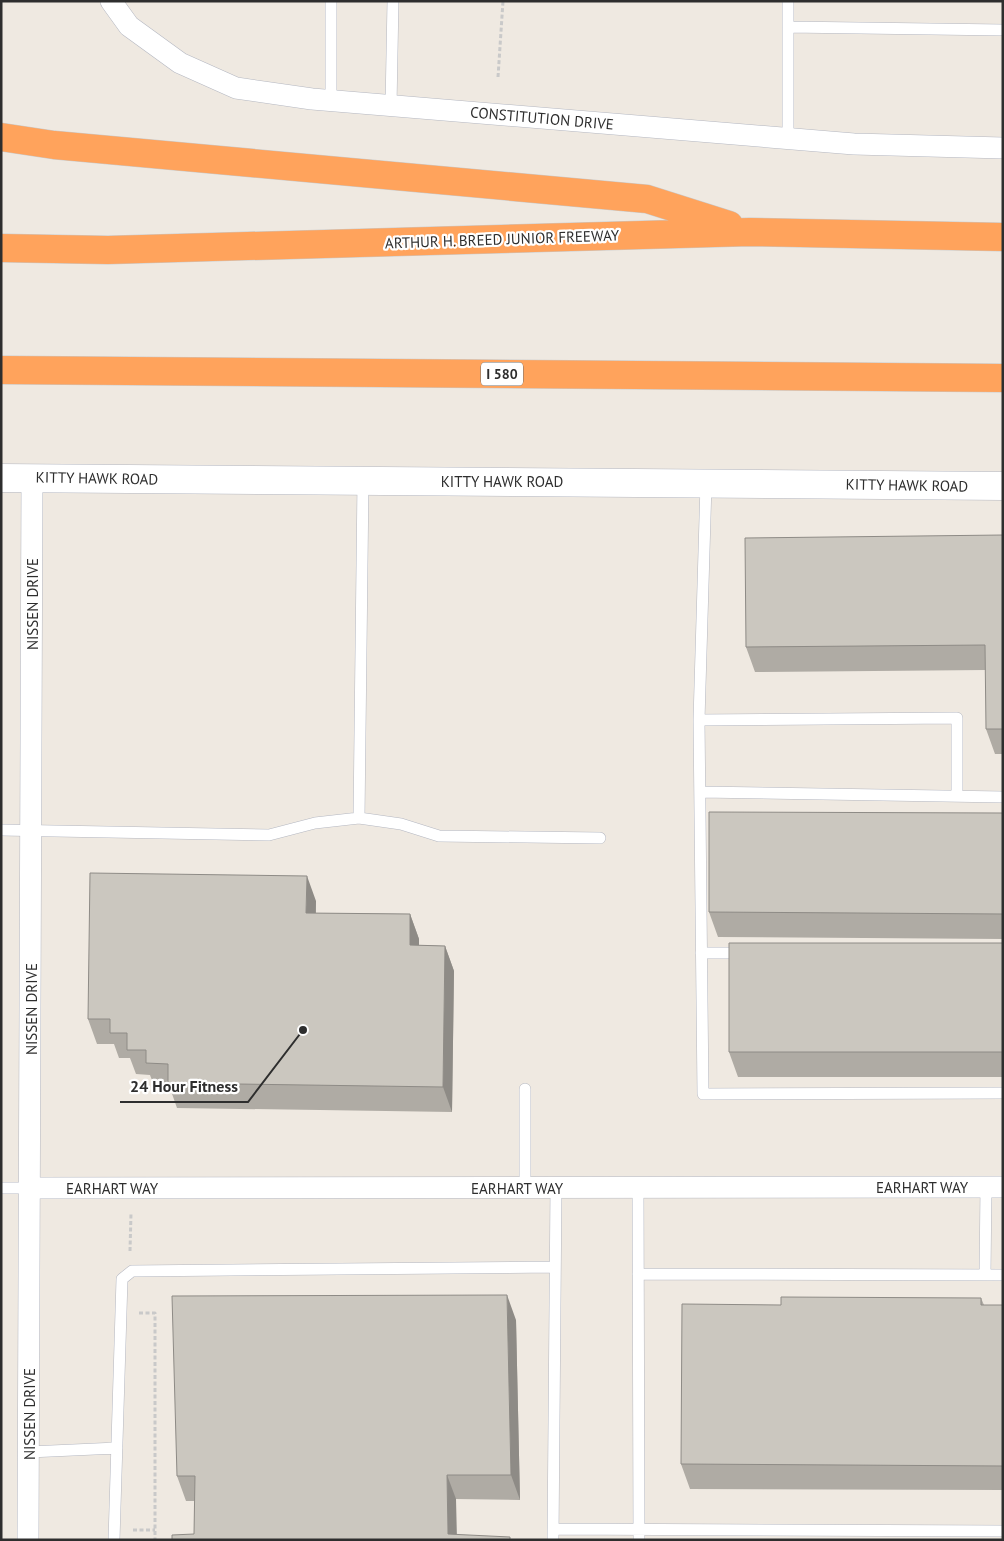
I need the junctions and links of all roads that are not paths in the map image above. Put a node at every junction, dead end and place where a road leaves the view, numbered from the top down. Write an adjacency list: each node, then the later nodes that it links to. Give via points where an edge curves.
1 (111, 1): 7 (street, CONSTITUTION DRIVE, via 129,26 188,66 236,88)
2 (331, 1): 7 (lane)
3 (393, 1): 8 (lane)
4 (788, 1): 5 (lane)
5 (788, 28): 6 (lane); 10 (lane)
6 (1003, 30)
7 (331, 101): 8 (street, CONSTITUTION DRIVE)
8 (391, 106): 10 (street, CONSTITUTION DRIVE)
9 (1, 137): 12 (highway, via 54,145 647,200)
10 (788, 139): 11 (street, CONSTITUTION DRIVE, via 864,145)
11 (1003, 148)
12 (750, 232): 13 (highway, ARTHUR H. BREED JUNIOR FREEWAY); 14 (highway, ARTHUR H. BREED JUNIOR FREEWAY, via 108,250)
13 (1003, 237)
14 (1, 248)
15 (1, 370): 16 (highway, I 580)
16 (1003, 378)
17 (1, 478): 18 (street, KITTY HAWK ROAD)
18 (32, 478): 19 (street, KITTY HAWK ROAD); 28 (street, NISSEN DRIVE)
19 (363, 481): 20 (street, KITTY HAWK ROAD); 26 (lane)
20 (706, 482): 21 (street, KITTY HAWK ROAD); 22 (lane)
21 (1003, 486)
22 (699, 720): 23 (lane); 24 (lane, via 957,718)
23 (700, 792): 24 (lane); 30 (lane)
24 (958, 796): 25 (lane)
25 (1003, 796)
26 (359, 818): 28 (lane, via 315,823 270,835); 29 (lane, via 401,824 439,836)
27 (1, 830): 28 (lane)
28 (32, 831): 38 (street, NISSEN DRIVE)
29 (600, 838)
30 (701, 953): 31 (lane); 33 (lane, via 703,1094)
31 (760, 953)
32 (526, 1090): 39 (lane)
33 (1003, 1093)
34 (556, 1187): 35 (street, EARHART WAY); 39 (street, EARHART WAY); 40 (lane)
35 (638, 1187): 36 (street, EARHART WAY); 41 (lane)
36 (994, 1187): 42 (lane)
37 (1, 1188): 38 (lane)
38 (30, 1188): 39 (street, EARHART WAY); 45 (street, NISSEN DRIVE)
39 (526, 1188)
40 (556, 1267): 44 (lane, via 132,1270 122,1279); 48 (lane)
41 (638, 1274): 42 (lane); 47 (lane)
42 (985, 1275): 43 (lane)
43 (1003, 1275)
44 (117, 1448): 45 (lane); 50 (lane)
45 (29, 1452): 49 (street, NISSEN DRIVE)
46 (1003, 1531): 47 (lane)
47 (639, 1534): 48 (lane)
48 (553, 1535)
49 (28, 1540)
50 (114, 1540)

